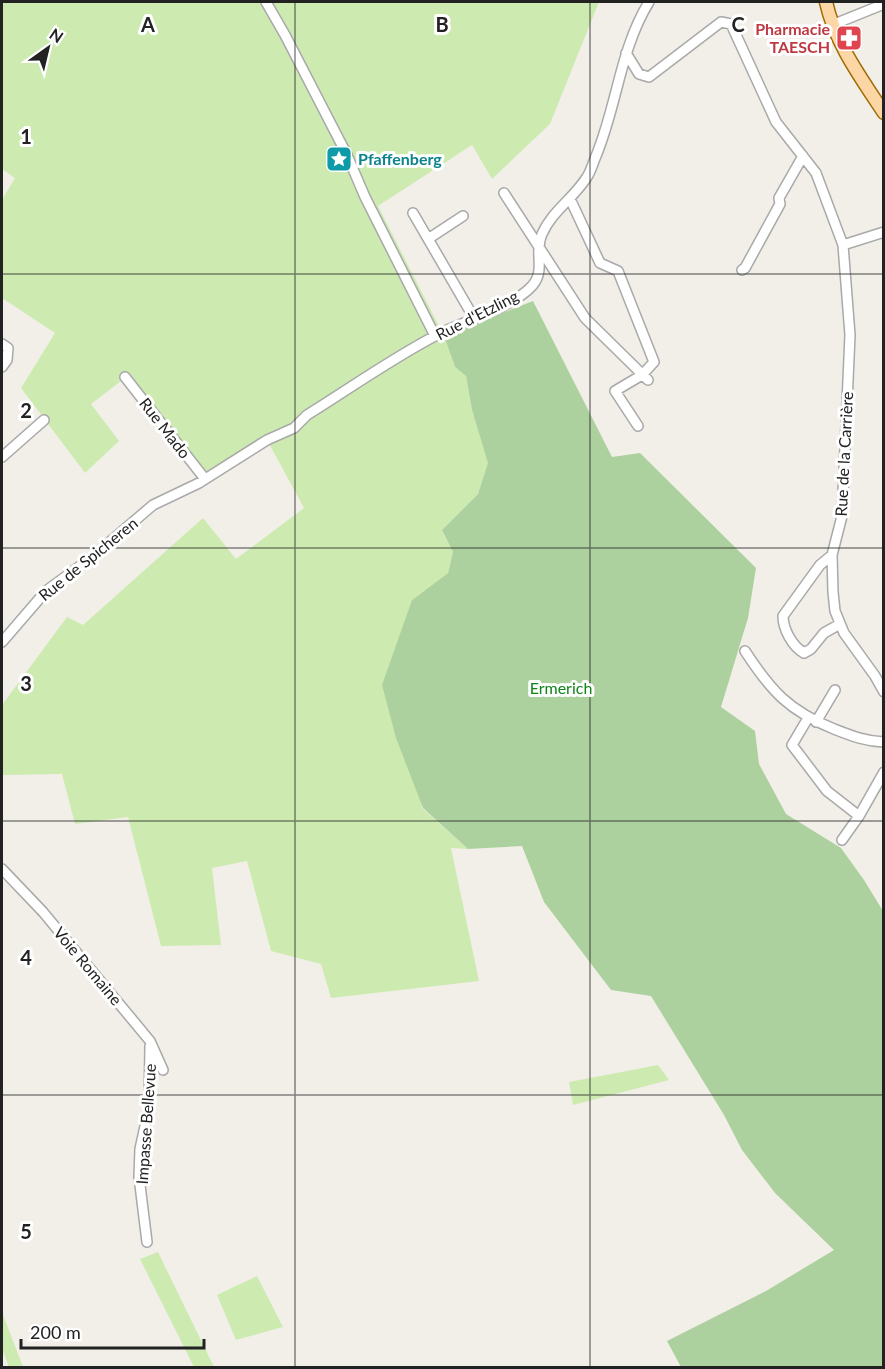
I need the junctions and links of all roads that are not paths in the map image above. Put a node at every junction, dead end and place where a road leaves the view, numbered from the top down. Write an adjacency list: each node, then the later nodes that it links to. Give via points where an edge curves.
1 (266, 2): 19 (street, via 347,155)
2 (649, 2): 6 (street, Rue d'Etzling)
3 (826, 2): 5 (main road)
4 (884, 4): 5 (street)
5 (832, 25): 7 (main road)
6 (626, 53): 8 (street, Rue de la Carrière, via 639,74 649,77 721,22 731,24 776,122); 16 (street, Rue d'Etzling, via 605,134 590,170 577,190 556,210)
7 (884, 113)
8 (803, 156): 15 (street, Rue de la Carrière, via 816,173); 17 (street)
9 (504, 193): 16 (street)
10 (572, 203): 23 (street, via 600,263 618,271 654,362)
11 (413, 213): 14 (street)
12 (463, 216): 14 (street)
13 (884, 232): 15 (street)
14 (428, 238): 18 (street)
15 (843, 244): 29 (street, Rue de la Carrière, via 850,334 842,516)
16 (538, 247): 18 (street, Rue d'Etzling, via 540,272 530,288); 23 (street, via 585,318)
17 (742, 270)
18 (474, 318): 19 (street, Rue d'Etzling)
19 (435, 336): 27 (street, Rue d'Etzling, via 307,415 294,428 267,440)
20 (2, 344): 21 (street, via 8,348)
21 (2, 367)
22 (125, 377): 27 (street, Rue Mado)
23 (645, 377): 25 (street, via 615,391)
24 (44, 420): 26 (street)
25 (638, 426)
26 (2, 457)
27 (205, 479): 28 (street, Rue d'Etzling)
28 (153, 505): 31 (street, Rue de Spicheren, via 46,591)
29 (832, 555): 30 (street, Rue de la Carrière, via 835,611); 30 (street, via 820,564 783,621 799,651 804,653 824,633)
30 (840, 624): 34 (street, Rue de la Carrière)
31 (2, 642)
32 (745, 651): 35 (street, via 787,704)
33 (835, 690): 35 (street)
34 (884, 692)
35 (812, 720): 36 (street, via 864,741); 38 (street, via 792,745 827,791)
36 (884, 742)
37 (884, 772): 38 (street)
38 (859, 816): 39 (street)
39 (842, 840)
40 (2, 869): 41 (street, Voie Romaine, via 43,912)
41 (150, 1041): 42 (street, Voie Romaine); 43 (street, Impasse Bellevue, via 149,1108 140,1149 139,1177)
42 (163, 1070)
43 (147, 1242)

